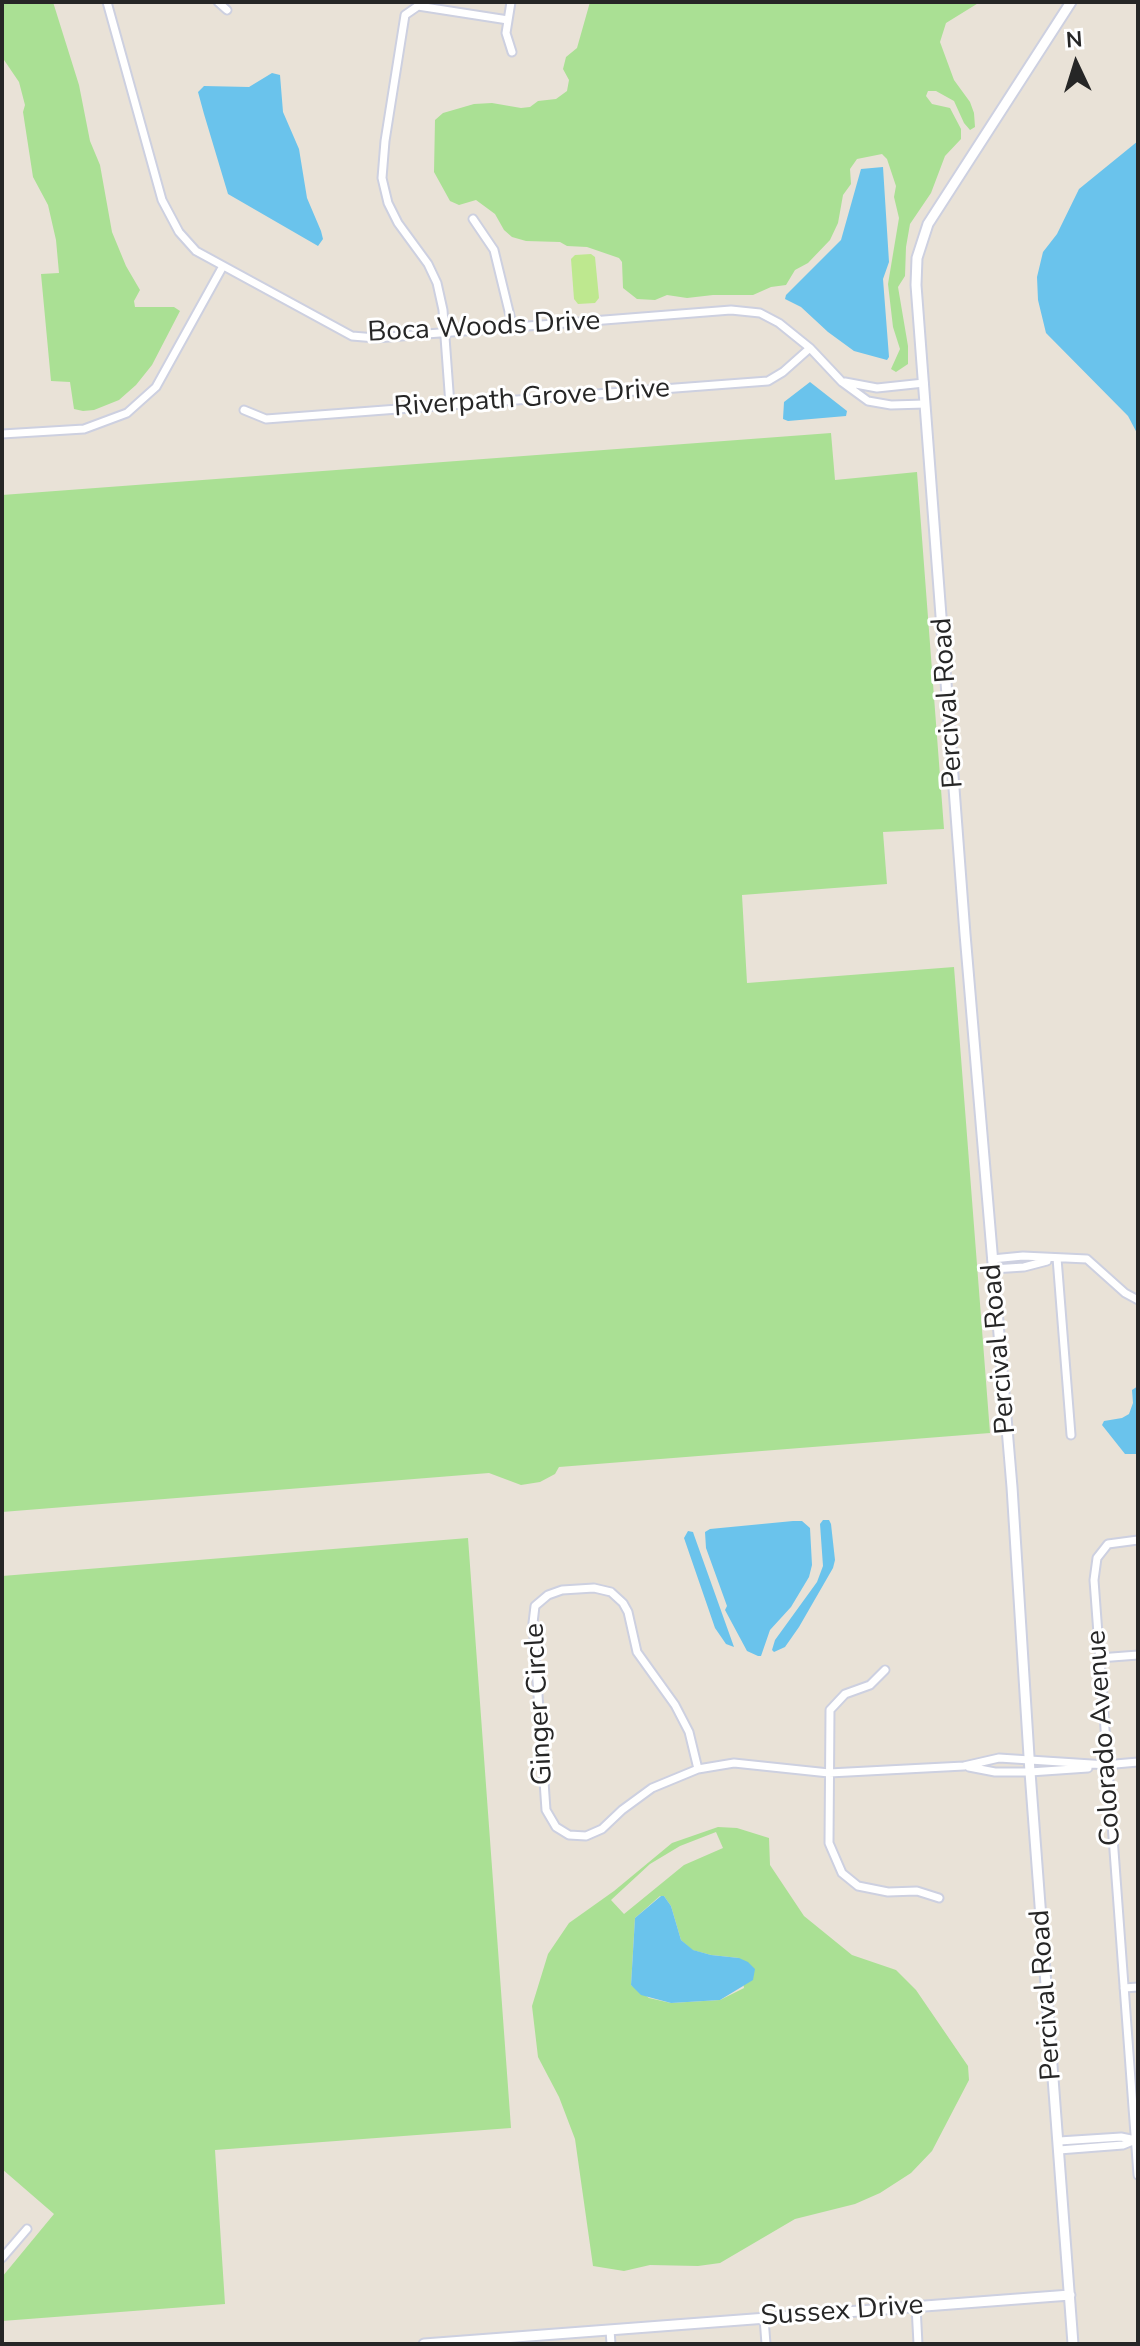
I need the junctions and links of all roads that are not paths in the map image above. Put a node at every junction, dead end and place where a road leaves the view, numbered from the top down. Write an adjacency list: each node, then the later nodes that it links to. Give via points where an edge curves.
1 (107, 2): 9 (street, Boca Woods Drive, via 162,200 196,251)
2 (218, 2): 5 (street)
3 (511, 2): 6 (street)
4 (1071, 2): 14 (street, Percival Road, via 928,224 917,258)
5 (227, 10)
6 (508, 20): 7 (street); 11 (street, via 418,6 405,15 382,178 393,213 437,283)
7 (512, 52)
8 (473, 219): 10 (street, via 494,250)
9 (223, 266): 11 (street, Boca Woods Drive, via 352,336); 18 (street, via 156,387 127,413 84,429)
10 (513, 328): 11 (street, Boca Woods Drive); 12 (street, Boca Woods Drive, via 731,310 760,313)
11 (444, 333): 16 (street)
12 (810, 348): 13 (street, Boca Woods Drive); 16 (street, Riverpath Grove Drive, via 768,381)
13 (842, 382): 14 (street, via 877,388); 15 (street, Boca Woods Drive, via 868,401)
14 (924, 383): 15 (street, Percival Road)
15 (925, 404): 21 (street, Percival Road)
16 (450, 405): 17 (street, Riverpath Grove Drive, via 266,419)
17 (244, 410)
18 (2, 434)
19 (1015, 1257): 20 (street); 21 (street); 22 (street)
20 (1057, 1258): 22 (street); 23 (street, via 1087,1259); 24 (street)
21 (993, 1264): 22 (street); 29 (street, Percival Road)
22 (1016, 1267)
23 (1138, 1300)
24 (1071, 1435)
25 (1138, 1540): 27 (street, Colorado Avenue, via 1108,1544 1097,1558)
26 (1138, 1655): 27 (street)
27 (1099, 1658): 31 (street, Colorado Avenue)
28 (885, 1670): 35 (street, via 870,1685 845,1694 830,1710)
29 (1029, 1760): 31 (street); 32 (street, via 999,1758); 34 (street, Percival Road)
30 (1138, 1762): 31 (street)
31 (1107, 1765): 34 (street); 38 (street, Colorado Avenue)
32 (964, 1766): 34 (street); 35 (street)
33 (698, 1769): 33 (street, Ginger Circle, via 652,1788 586,1836 556,1827 546,1810 535,1606 562,1590 594,1588 611,1592 623,1603 637,1652 675,1705 689,1732); 35 (street, via 734,1763)
34 (1030, 1772): 40 (street, Percival Road)
35 (829, 1773): 36 (street, via 829,1843 842,1873 858,1886)
36 (939, 1898)
37 (1138, 1987): 38 (street)
38 (1124, 1988): 39 (street, Colorado Avenue)
39 (1137, 2140): 40 (street); 41 (street, Colorado Avenue)
40 (1059, 2146): 46 (street, Percival Road)
41 (1138, 2175)
42 (27, 2229): 44 (street)
43 (2, 2240): 44 (street)
44 (11, 2248): 45 (street)
45 (2, 2258)
46 (1070, 2295): 47 (street, Sussex Drive); 54 (street, Percival Road)
47 (916, 2306): 48 (street, Sussex Drive); 53 (street)
48 (764, 2318): 49 (street, Sussex Drive); 52 (street)
49 (610, 2330): 50 (street, Sussex Drive); 51 (street)
50 (424, 2344)
51 (611, 2344)
52 (766, 2344)
53 (918, 2344)
54 (1073, 2344)

